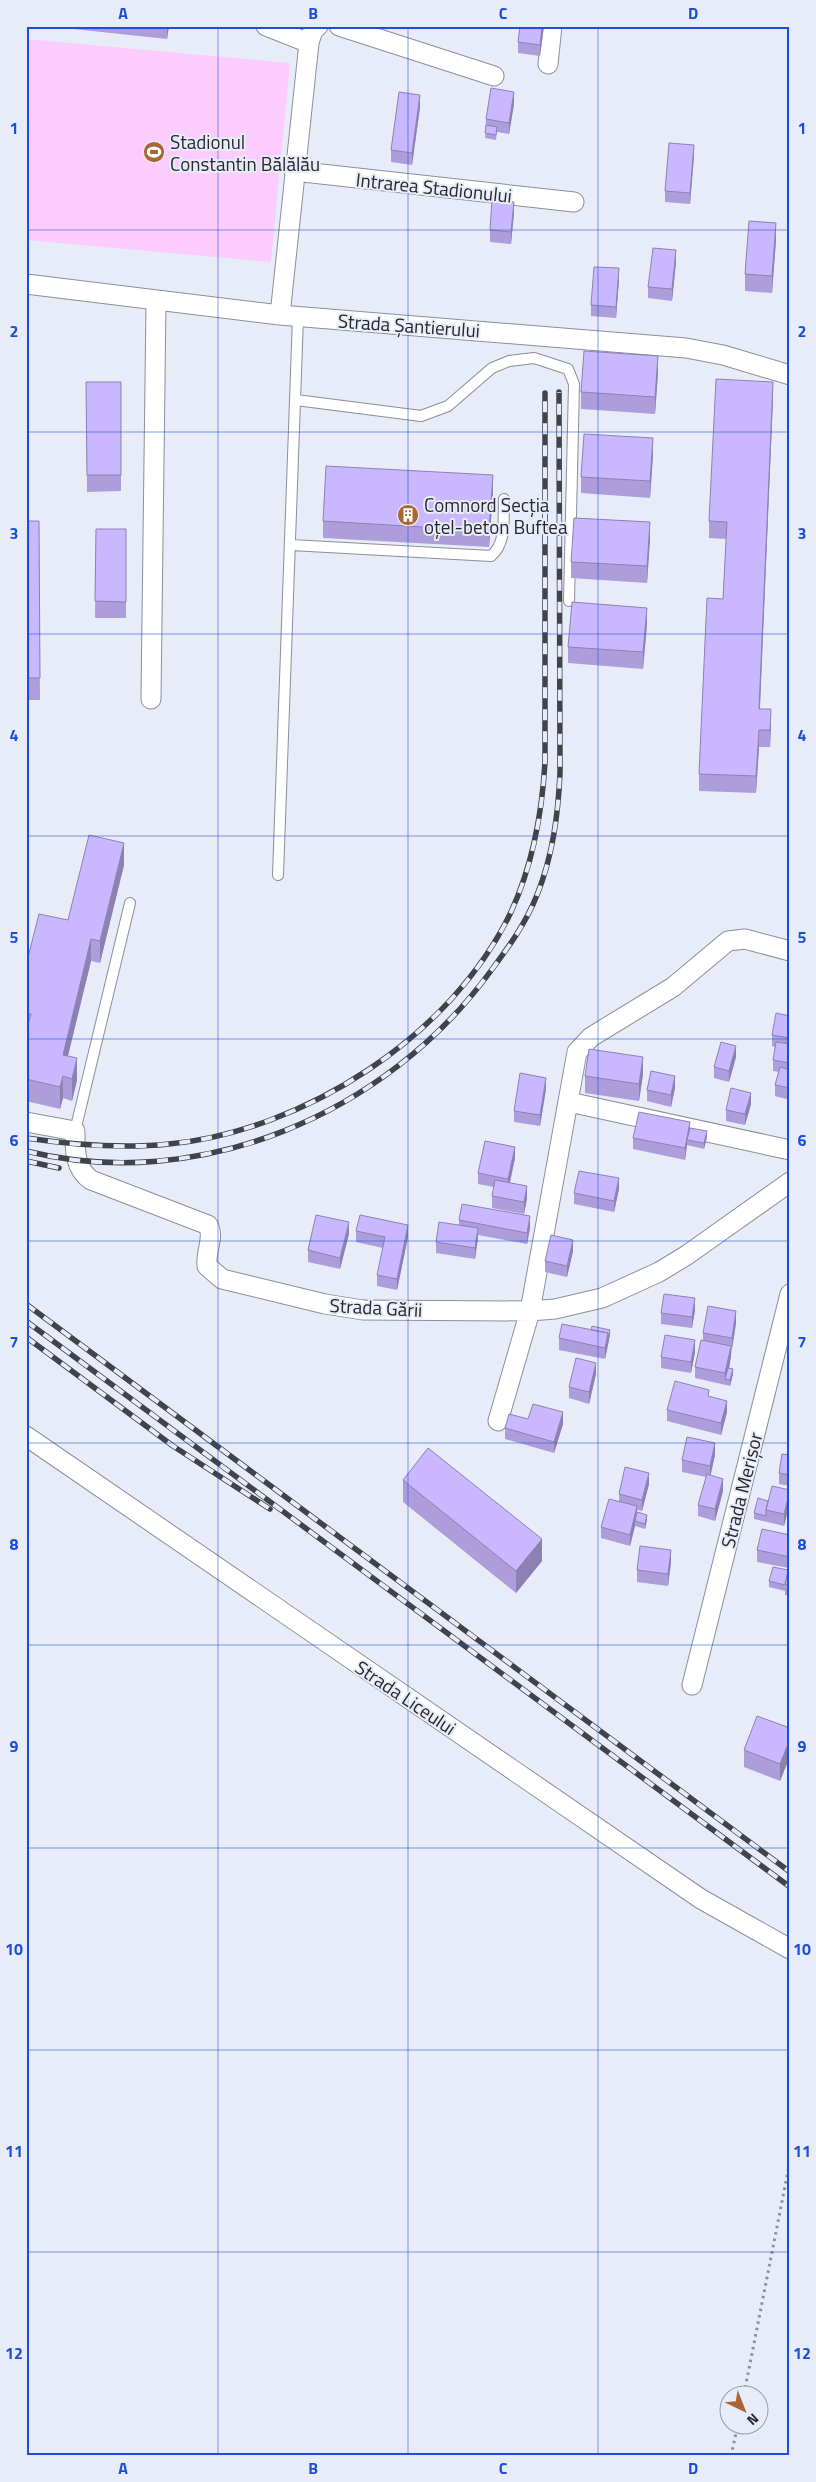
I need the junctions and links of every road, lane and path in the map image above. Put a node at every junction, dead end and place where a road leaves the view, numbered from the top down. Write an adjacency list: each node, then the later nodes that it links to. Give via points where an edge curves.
1 (266, 26): 5 (street)
2 (318, 26): 5 (street, via 313,30)
3 (338, 26): 7 (street)
4 (552, 26): 6 (street)
5 (309, 44): 8 (street)
6 (548, 64)
7 (494, 76)
8 (294, 171): 9 (street, Intrarea Stadionului); 12 (street)
9 (574, 202)
10 (26, 284): 11 (street, Strada Șantierului)
11 (156, 301): 12 (street, Strada Șantierului); 19 (street)
12 (280, 315): 13 (street, Strada Șantierului)
13 (298, 317): 14 (street, Strada Șantierului, via 686,348 723,355); 15 (lane)
14 (790, 375)
15 (296, 400): 17 (lane); 18 (lane, via 421,416 448,406 492,368 510,361 534,358 568,369 574,384)
16 (504, 499): 17 (lane, via 502,542 491,556)
17 (291, 544): 20 (lane)
18 (569, 601)
19 (151, 699)
20 (278, 876)
21 (130, 903): 25 (lane)
22 (790, 951): 23 (street, via 745,939 719,946 673,987 582,1044 575,1059)
23 (569, 1102): 26 (street); 29 (street)
24 (26, 1122): 25 (street)
25 (75, 1131): 29 (street, Strada Gării, via 76,1159 86,1177 208,1225 211,1236 206,1254 208,1266 222,1279 362,1310)
26 (790, 1150)
27 (790, 1182): 29 (street, Strada Gării, via 687,1255 628,1288 576,1306)
28 (790, 1294): 32 (street, Strada Merișor)
29 (530, 1311): 30 (street)
30 (498, 1421)
31 (26, 1436): 33 (street, Strada Liceului, via 701,1899)
32 (692, 1685)
33 (790, 1949)
34 (790, 2161): 35 (path)
35 (746, 2384)
36 (736, 2434): 37 (path)
37 (731, 2456)

